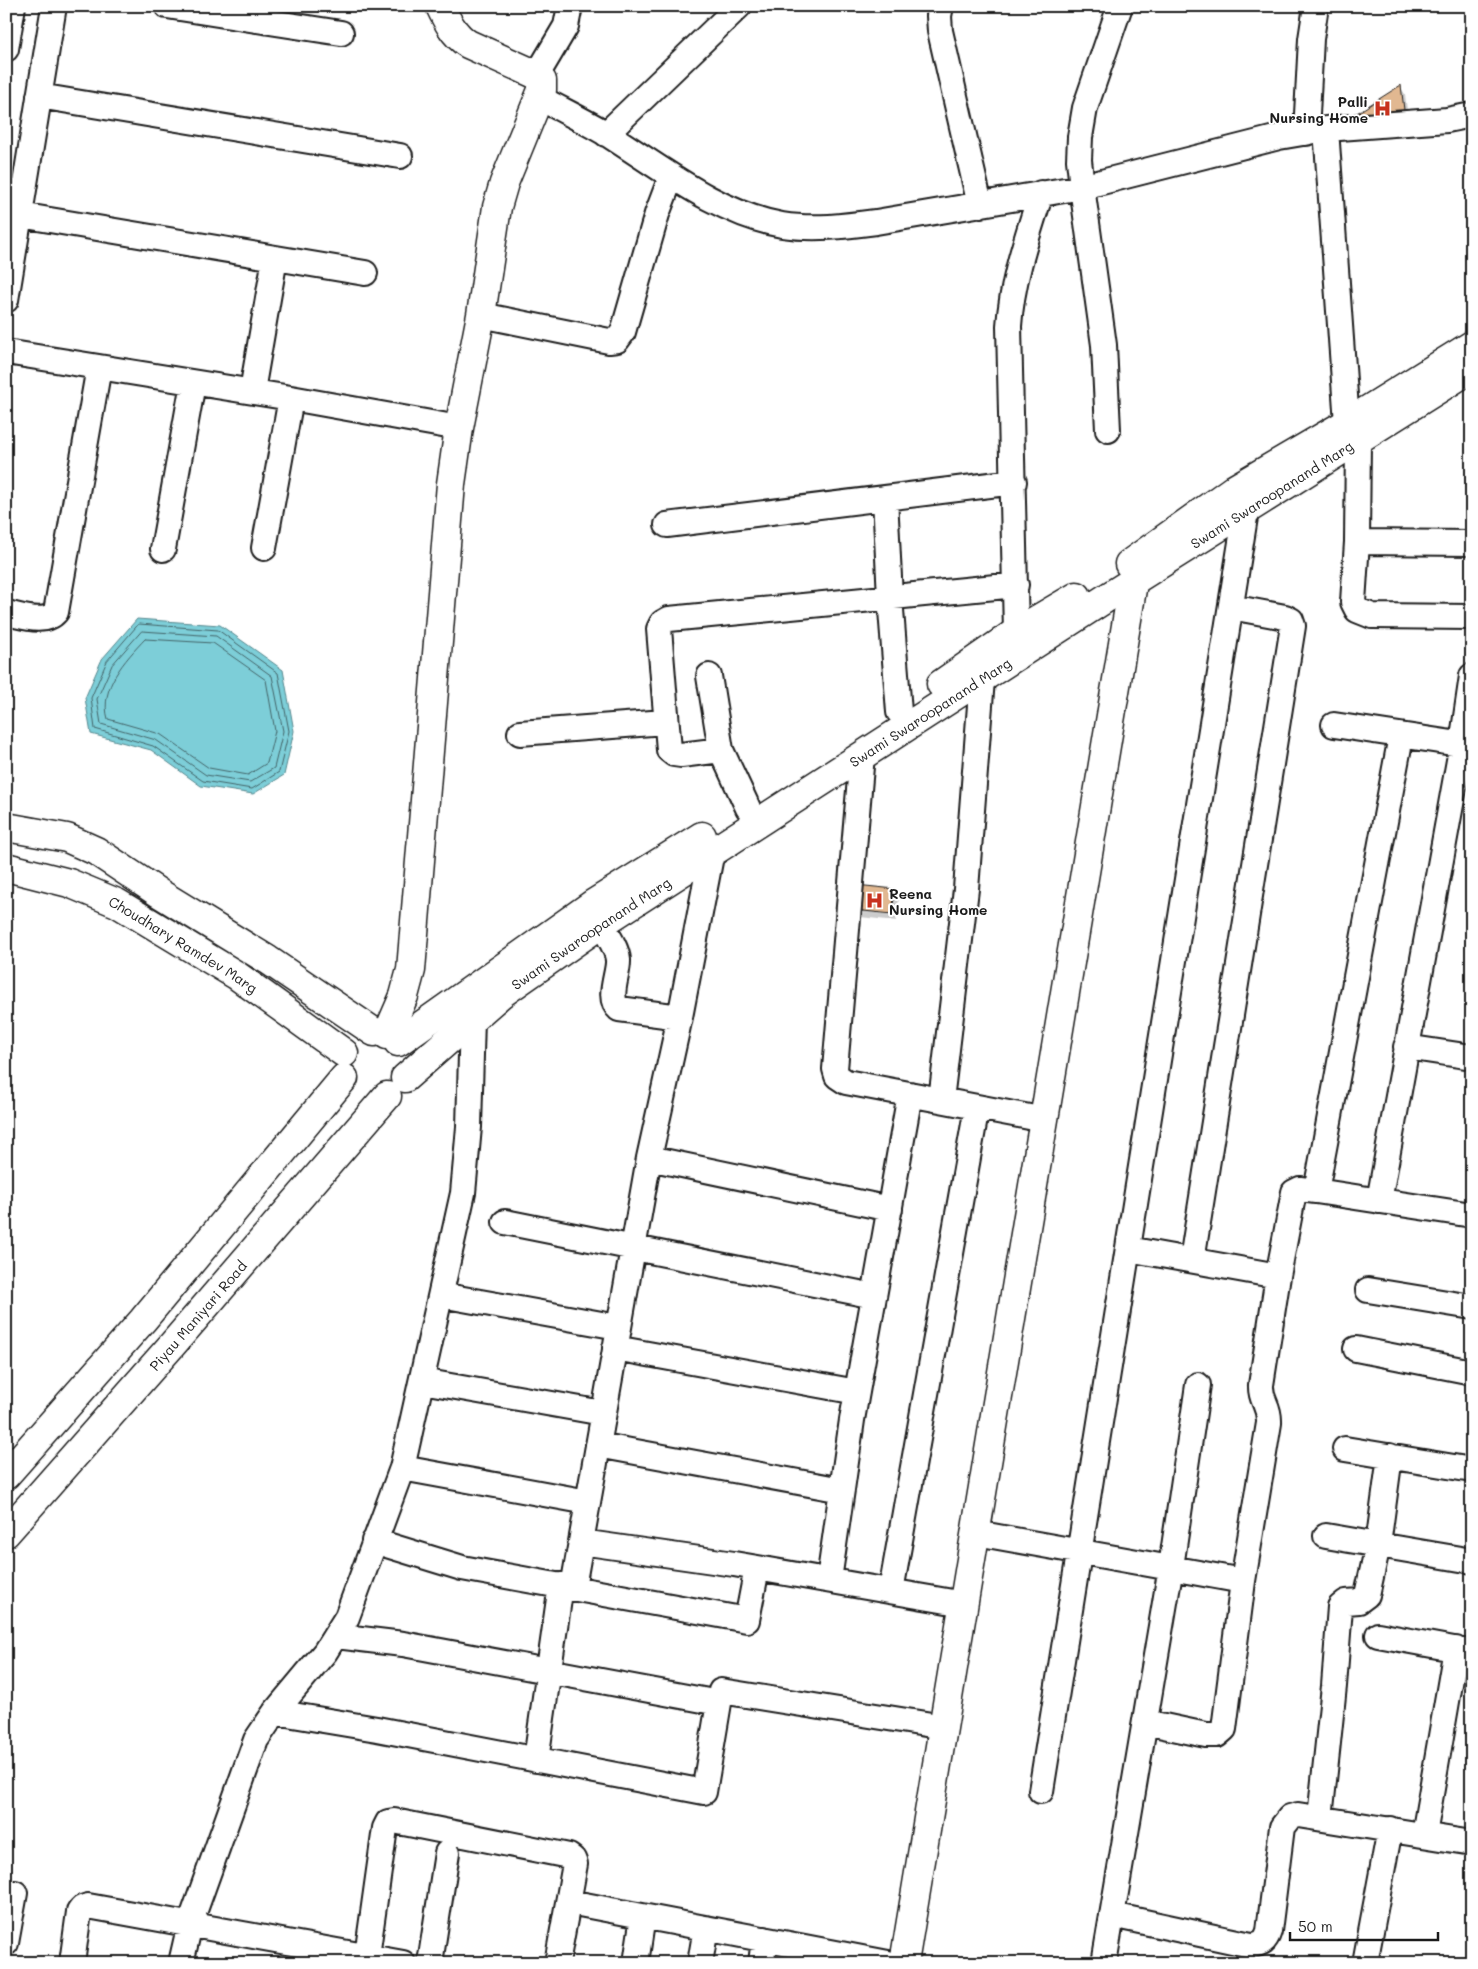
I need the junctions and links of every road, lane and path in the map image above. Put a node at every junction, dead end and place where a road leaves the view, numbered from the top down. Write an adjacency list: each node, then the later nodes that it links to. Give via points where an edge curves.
1 (14, 6): 11 (street)
2 (54, 6): 13 (street)
3 (167, 6): 10 (street)
4 (440, 6): 12 (street, via 460,39)
5 (570, 6): 12 (street, via 566,26)
6 (739, 6): 16 (street)
7 (941, 6): 21 (street, via 940,32)
8 (1120, 6): 19 (street, via 1085,108 1079,160)
9 (1316, 6): 15 (street, via 1311,39)
10 (341, 32)
11 (6, 49)
12 (539, 87): 16 (street); 26 (street, via 497,207)
13 (39, 96): 17 (street); 22 (street)
14 (1472, 115): 15 (street)
15 (1316, 131): 19 (street, via 1279,137); 36 (street)
16 (606, 134): 18 (street)
17 (400, 156)
18 (671, 176): 21 (street, via 735,211 782,225 845,226); 26 (street, via 623,332 617,340)
19 (1082, 187): 20 (street); 35 (street, via 1104,345)
20 (1041, 193): 21 (street); 37 (street, via 1017,268 1010,306)
21 (980, 205)
22 (20, 215): 23 (street); 25 (street)
23 (275, 258): 24 (street); 32 (street)
24 (366, 273)
25 (6, 300)
26 (481, 314): 34 (street)
27 (1472, 345): 36 (street, Swami Swaroopanand Marg)
28 (6, 352): 29 (street)
29 (99, 368): 31 (street); 49 (street, via 56,612 48,619)
30 (1472, 368): 36 (street, Swami Swaroopanand Marg)
31 (193, 383): 32 (street); 44 (street)
32 (252, 391): 33 (street)
33 (290, 398): 34 (street); 43 (street)
34 (458, 428): 70 (street, via 411,970)
35 (1108, 430)
36 (1352, 432): 39 (street, Swami Swaroopanand Marg); 41 (street); 45 (street, Swami Swaroopanand Marg, via 1234,489)
37 (1014, 482): 38 (street); 46 (street)
38 (885, 498): 40 (street); 47 (street)
39 (1246, 511): 45 (street, Swami Swaroopanand Marg); 48 (street)
40 (667, 525)
41 (1357, 542): 42 (street); 50 (street, via 1353,602 1357,610 1372,616)
42 (1472, 544)
43 (264, 548)
44 (164, 550)
45 (1135, 570): 51 (street, Swami Swaroopanand Marg); 54 (street, Swami Swaroopanand Marg); 78 (street)
46 (1016, 585): 47 (street); 51 (street)
47 (890, 597): 55 (street); 56 (street, via 668,619 659,629)
48 (1231, 608): 86 (street); 87 (street, via 1285,617 1293,626)
49 (6, 613)
50 (1472, 617)
51 (1016, 632): 55 (street, Swami Swaroopanand Marg)
52 (709, 676): 61 (street)
53 (1472, 676): 60 (street)
54 (982, 679): 62 (street, Swami Swaroopanand Marg); 76 (street, via 966,890)
55 (899, 712): 63 (street, Swami Swaroopanand Marg)
56 (665, 722): 58 (street); 61 (street, via 669,750 674,754)
57 (1334, 725): 59 (street)
58 (520, 733)
59 (1401, 736): 60 (street); 80 (street)
60 (1467, 745): 71 (street)
61 (721, 750): 63 (street)
62 (862, 755): 65 (street, Swami Swaroopanand Marg); 75 (street, via 835,1069 837,1076 846,1082)
63 (748, 808): 70 (street, Swami Swaroopanand Marg)
64 (6, 827): 70 (street, via 67,838 96,851)
65 (712, 852): 67 (street, Swami Swaroopanand Marg); 68 (street)
66 (6, 867): 73 (street, Choudhary Ramdev Marg, via 69,883 117,903 236,975)
67 (601, 924): 68 (street, via 617,954 615,1006); 69 (street, Swami Swaroopanand Marg)
68 (680, 1017): 79 (street)
69 (472, 1018): 74 (street, Swami Swaroopanand Marg); 90 (street, via 466,1167)
70 (386, 1037): 73 (street, via 362,1035 356,1038 351,1042); 74 (street, via 404,1053 407,1066)
71 (1406, 1047): 72 (street); 81 (street)
72 (1472, 1057)
73 (344, 1065): 74 (street, via 351,1089 362,1096 374,1098); 105 (street, via 143,1320)
74 (396, 1087): 108 (street, Piyau Maniyari Road)
75 (910, 1094): 76 (street); 82 (street)
76 (941, 1100): 77 (street)
77 (977, 1107): 78 (street); 121 (street)
78 (1045, 1120): 109 (street)
79 (648, 1158): 82 (street); 85 (street)
80 (1316, 1191): 81 (street); 88 (street, via 1300,1189 1294,1192)
81 (1379, 1201): 83 (street)
82 (890, 1209): 91 (street)
83 (1472, 1215)
84 (505, 1222): 85 (street)
85 (632, 1248): 91 (street); 93 (street)
86 (1128, 1249): 87 (street); 114 (street)
87 (1192, 1260): 88 (street)
88 (1278, 1276): 119 (street, via 1260,1385 1269,1423)
89 (1368, 1290): 92 (street)
90 (441, 1295): 93 (street); 96 (street)
91 (874, 1296): 98 (street)
92 (1472, 1307)
93 (616, 1337): 98 (street); 99 (street)
94 (1356, 1349): 95 (street)
95 (1472, 1372)
96 (422, 1380): 99 (street); 103 (street)
97 (1198, 1385): 116 (street)
98 (857, 1392): 106 (street)
99 (603, 1413): 100 (street)
100 (598, 1445): 106 (street); 107 (street)
101 (1344, 1449): 102 (street)
102 (1390, 1456): 104 (street); 113 (street)
103 (402, 1468): 107 (street); 111 (street)
104 (1472, 1470)
105 (6, 1475)
106 (842, 1490): 118 (street)
107 (588, 1502): 112 (street)
108 (6, 1533)
109 (976, 1533): 114 (street); 122 (street)
110 (1326, 1536): 113 (street)
111 (374, 1541): 120 (street, via 462,1568); 124 (street, via 347,1617)
112 (581, 1542): 117 (street); 120 (street)
113 (1378, 1545): 115 (street); 133 (street, via 1367,1595 1360,1601 1342,1604 1340,1608)
114 (1080, 1551): 116 (street); 132 (street)
115 (1472, 1561)
116 (1171, 1567): 119 (street); 129 (street)
117 (757, 1568): 118 (street); 120 (street, via 747,1620)
118 (829, 1580): 121 (street)
119 (1243, 1581): 129 (street, via 1224,1729 1217,1735)
120 (567, 1586): 126 (street)
121 (891, 1591): 122 (street)
122 (964, 1604): 130 (street)
123 (1378, 1635): 125 (street)
124 (336, 1636): 126 (street, via 403,1644); 128 (street)
125 (1464, 1651): 135 (street)
126 (548, 1671): 127 (street); 131 (street)
127 (719, 1703): 130 (street, via 721,1691); 131 (street, via 704,1792)
128 (275, 1712): 131 (street); 142 (street, via 256,1740)
129 (1145, 1722): 140 (street)
130 (944, 1727): 157 (street)
131 (536, 1760)
132 (1041, 1791)
133 (1320, 1818): 134 (street); 140 (street, via 1290,1817 1282,1828 1269,1931 1261,1944 1251,1945)
134 (1390, 1829): 135 (street); 159 (street)
135 (1424, 1835): 136 (street)
136 (1472, 1843)
137 (447, 1853): 151 (street)
138 (16, 1893): 145 (street)
139 (569, 1902): 141 (street); 147 (street, via 575,1864 569,1856 388,1822); 152 (street)
140 (1112, 1915): 158 (street)
141 (643, 1916): 143 (street); 153 (street)
142 (190, 1924): 146 (street); 148 (street, via 88,1906 79,1912); 149 (street)
143 (706, 1928): 144 (street); 154 (street)
144 (764, 1939): 155 (street); 156 (street)
145 (6, 1943)
146 (302, 1954): 147 (street)
147 (367, 1956): 150 (street)
148 (72, 1963)
149 (181, 1963)
150 (403, 1963)
151 (430, 1963)
152 (557, 1963)
153 (636, 1963)
154 (700, 1963)
155 (761, 1963)
156 (888, 1963)
157 (904, 1963)
158 (1104, 1963)
159 (1365, 1963)

